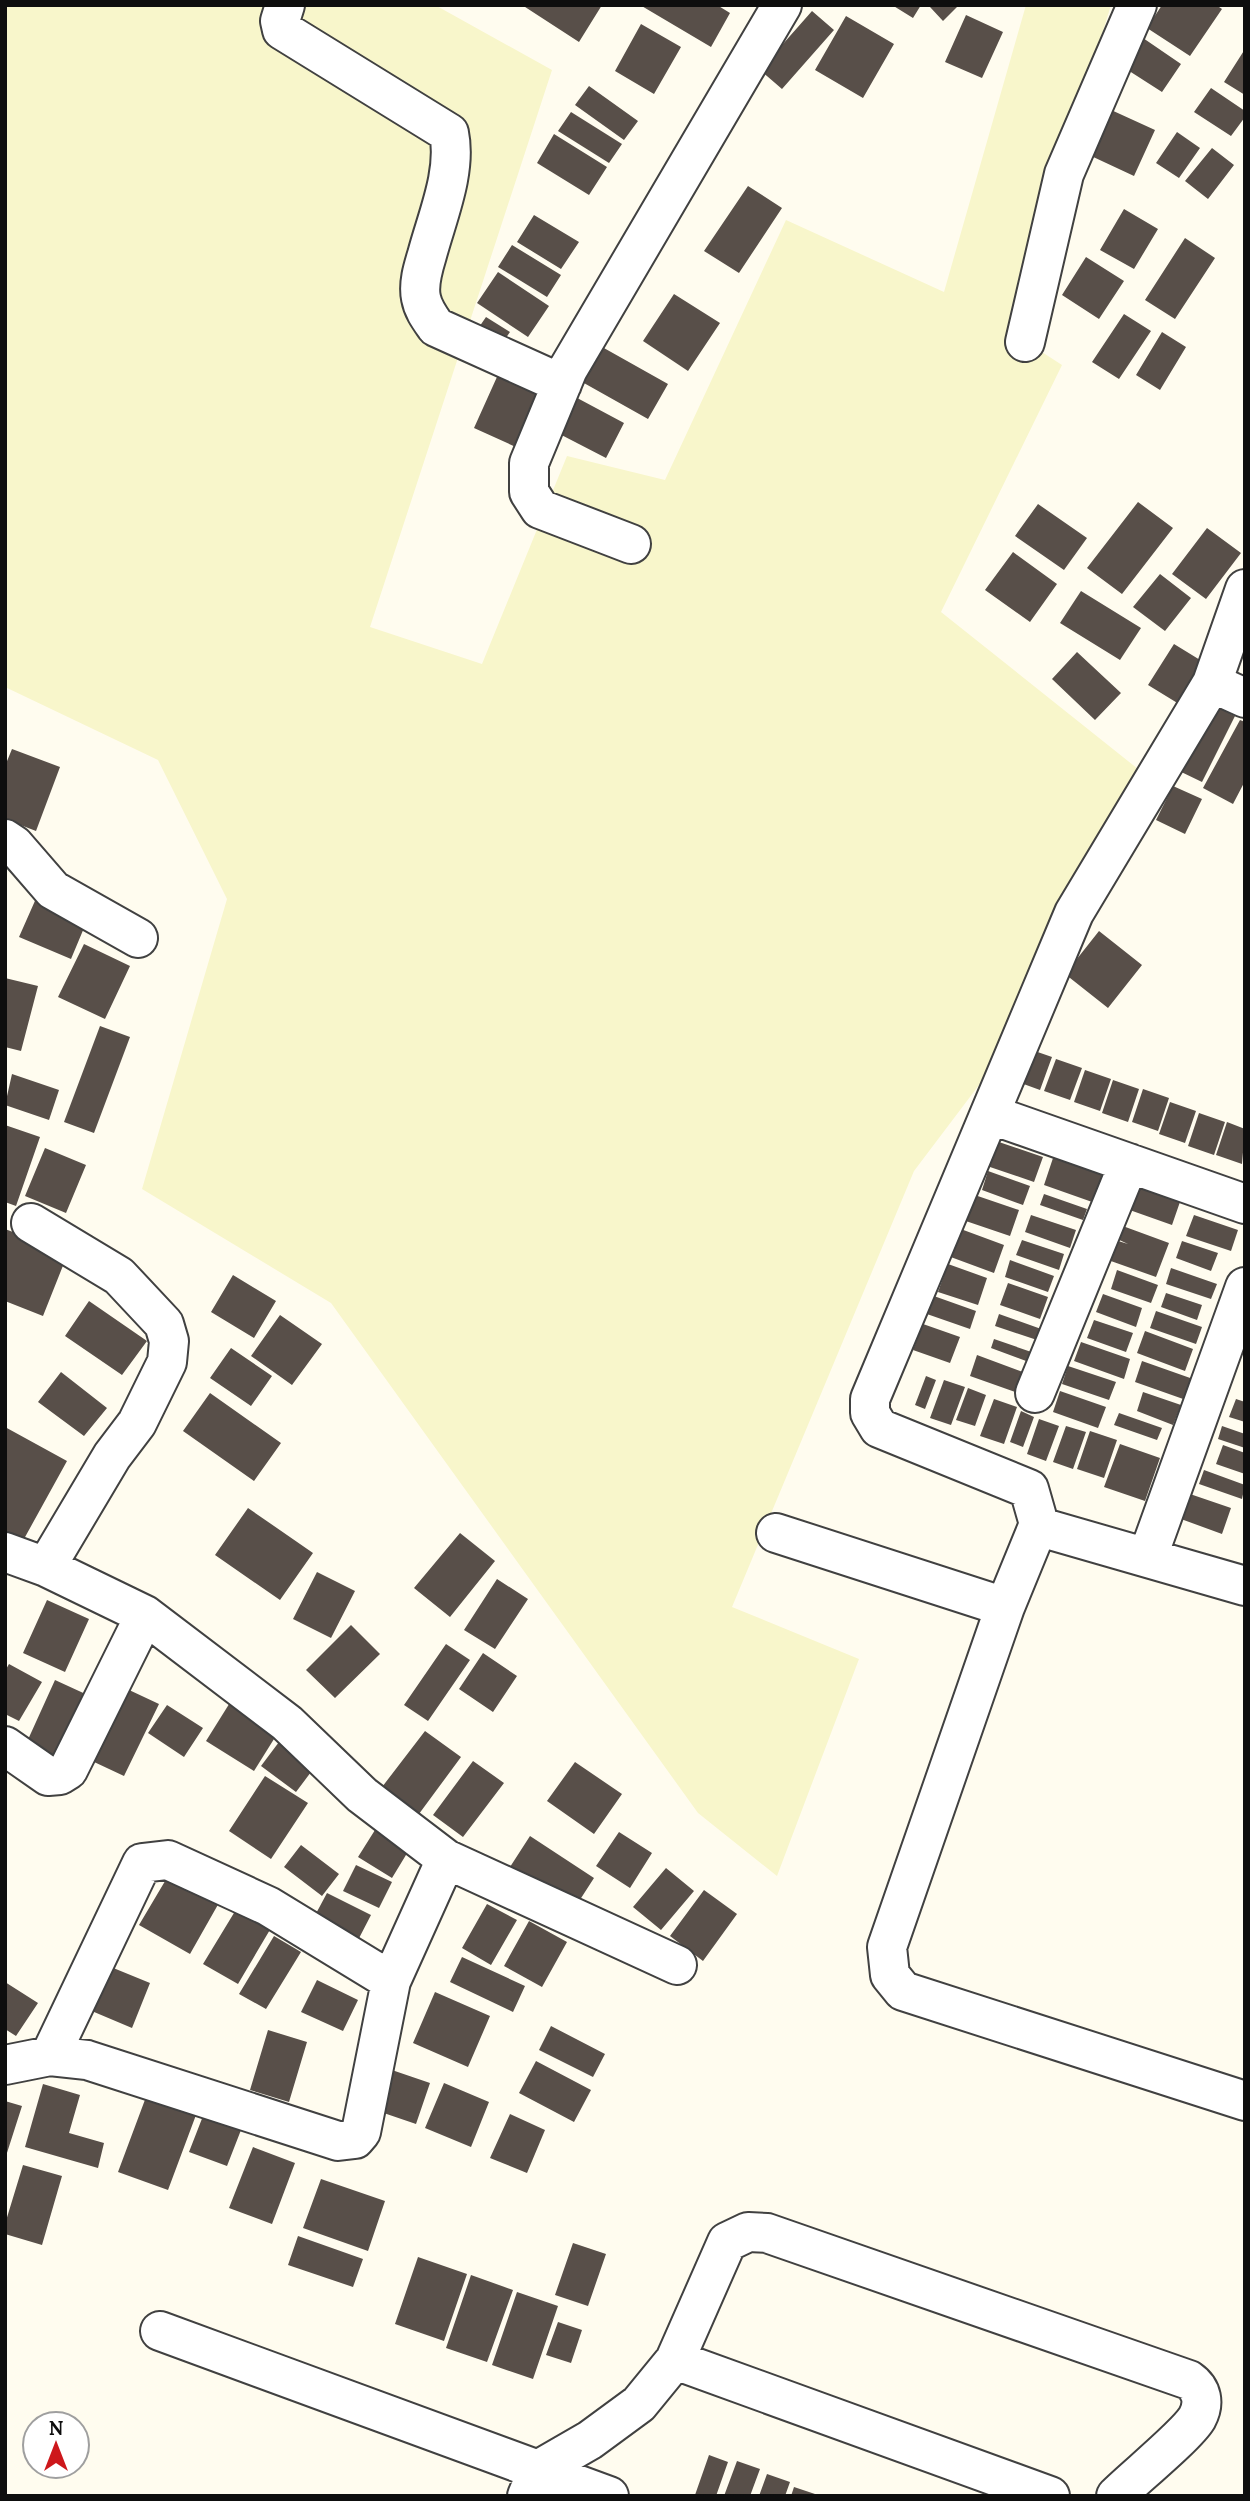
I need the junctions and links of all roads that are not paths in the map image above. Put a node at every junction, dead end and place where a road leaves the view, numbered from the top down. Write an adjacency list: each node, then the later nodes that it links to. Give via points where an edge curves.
1 (285, 5): 5 (street, via 282,30 449,132 450,166 420,294 436,327)
2 (782, 5): 5 (street)
3 (1137, 5): 4 (street, via 1064,174)
4 (1025, 342)
5 (562, 384): 6 (street, via 529,463 532,500 559,518)
6 (631, 544)
7 (1245, 589): 8 (street)
8 (1229, 691): 11 (street, via 1074,913)
9 (5, 839): 10 (street, via 53,890)
10 (138, 938)
11 (992, 1115): 12 (street); 17 (street, via 870,1399 870,1413 878,1429 1028,1489)
12 (1129, 1163): 13 (street); 16 (street)
13 (1245, 1204)
14 (31, 1223): 21 (street, via 119,1276 164,1324 169,1341 167,1362 137,1423)
15 (1245, 1287): 20 (street)
16 (1035, 1393)
17 (1039, 1524): 20 (street); 23 (street)
18 (776, 1532): 23 (street)
19 (5, 1552): 21 (street)
20 (1148, 1556): 22 (street)
21 (46, 1567): 24 (street)
22 (1245, 1586)
23 (1005, 1607): 31 (street, via 887,1947 890,1975 903,1991)
24 (145, 1615): 25 (street, via 68,1770 48,1776); 26 (street, via 287,1723 362,1795)
25 (5, 1746)
26 (446, 1860): 27 (street); 28 (street)
27 (677, 1965)
28 (391, 1980): 29 (street, via 361,2132 355,2140 338,2141 87,2060); 29 (street, via 268,1906 168,1860 149,1861 138,1868)
29 (50, 2056): 30 (street)
30 (5, 2065)
31 (1245, 2101)
32 (160, 2331): 34 (street)
33 (675, 2360): 34 (street, via 639,2404); 36 (street); 37 (street, via 727,2242 748,2232 766,2233 1197,2386 1202,2399 1196,2420)
34 (533, 2483): 35 (street)
35 (609, 2496)
36 (1050, 2496)
37 (1116, 2496)

